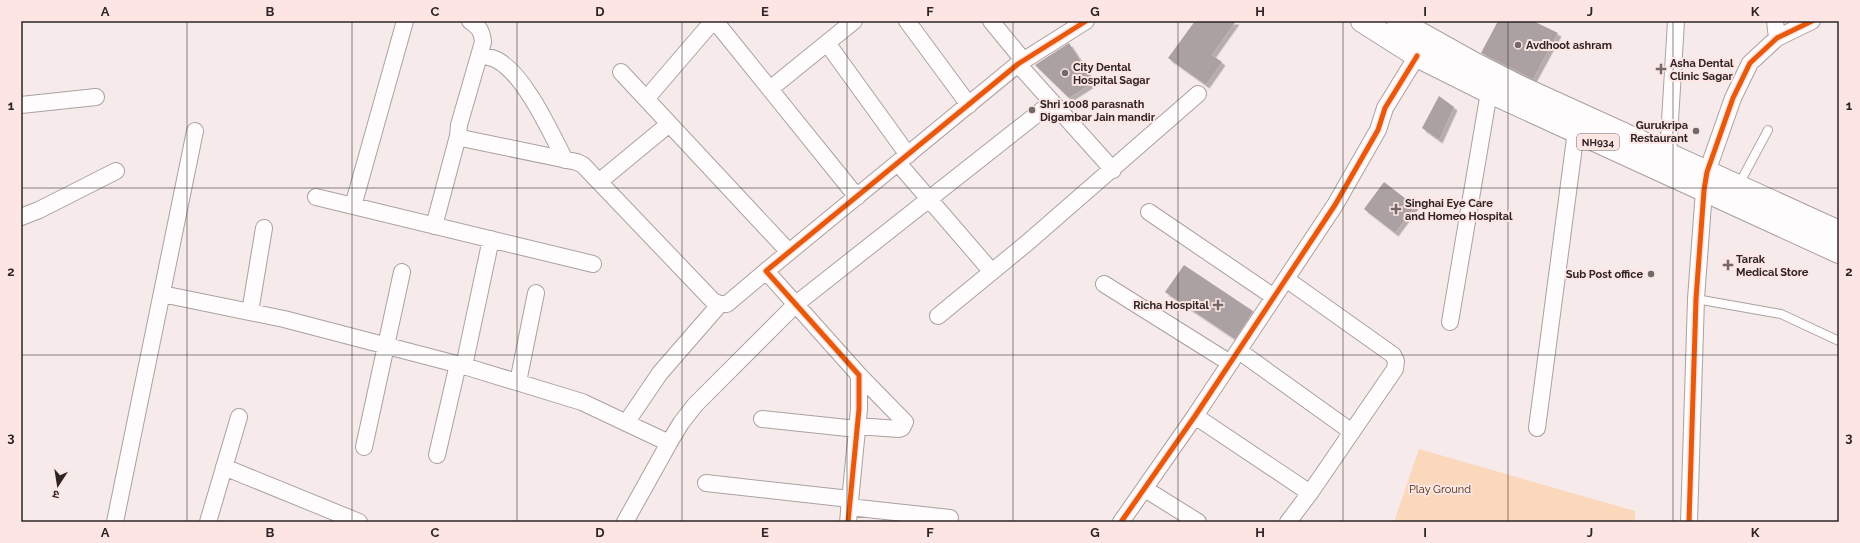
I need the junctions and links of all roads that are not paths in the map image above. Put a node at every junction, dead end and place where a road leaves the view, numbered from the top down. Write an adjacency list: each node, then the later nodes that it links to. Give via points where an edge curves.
1 (405, 21): 43 (street)
2 (470, 21): 15 (street, via 482,33 483,42)
3 (714, 21): 19 (street); 23 (street)
4 (854, 21): 14 (street)
5 (907, 21): 26 (street)
6 (991, 21): 17 (street)
7 (1086, 21): 17 (street)
8 (1362, 21): 16 (highway, NH934)
9 (1398, 21): 32 (highway, NH934, via 1512,83)
10 (1676, 21): 32 (street)
11 (1775, 21): 13 (street)
12 (1810, 22): 13 (street)
13 (1777, 38): 38 (street, via 1750,64 1742,79)
14 (827, 43): 19 (street); 33 (street)
15 (479, 55): 31 (street, via 458,125); 34 (street, via 496,59 508,67 534,100)
16 (1417, 56): 20 (highway, NH934); 56 (street, via 1385,108 1378,130 1335,206)
17 (1021, 62): 24 (street); 26 (street)
18 (621, 72): 23 (street)
19 (770, 89): 41 (street)
20 (1489, 92): 30 (highway, NH934); 66 (street)
21 (1198, 94): 35 (street)
22 (96, 97): 25 (street)
23 (646, 99): 27 (street)
24 (1051, 103): 35 (street); 42 (street)
25 (21, 105)
26 (970, 105): 33 (street)
27 (669, 124): 37 (street); 50 (street)
28 (1768, 130): 39 (lane)
29 (195, 131): 59 (street)
30 (1576, 132): 38 (highway, NH934); 78 (street)
31 (458, 136): 34 (street); 46 (street)
32 (1668, 154): 38 (highway, NH934)
33 (903, 159): 41 (street); 42 (street)
34 (565, 160): 37 (street, via 583,165)
35 (1113, 170): 55 (street)
36 (116, 171): 45 (street)
37 (600, 181): 62 (street, via 713,301)
38 (1705, 181): 39 (highway, NH934); 51 (highway, NH934); 61 (street)
39 (1738, 187): 48 (highway, NH934)
40 (316, 197): 43 (street)
41 (857, 197): 50 (street)
42 (929, 199): 55 (street); 63 (street)
43 (353, 206): 46 (street)
44 (1149, 212): 60 (street)
45 (21, 217)
46 (434, 226): 49 (street)
47 (264, 228): 64 (street)
48 (1839, 232)
49 (491, 240): 52 (street); 70 (street)
50 (789, 252): 53 (street)
51 (1839, 252)
52 (592, 264)
53 (766, 271): 62 (street, via 727,304); 63 (street)
54 (402, 272): 68 (street)
55 (992, 272): 65 (street)
56 (1286, 279): 60 (street); 79 (street, via 1393,355 1395,369)
57 (1104, 284): 69 (street)
58 (536, 293): 72 (street)
59 (162, 294): 64 (street); 89 (street)
60 (1274, 298): 69 (street)
61 (1696, 299): 67 (lane, via 1781,314); 96 (street)
62 (720, 304): 76 (street, via 660,373)
63 (796, 304): 71 (street); 80 (street, via 695,405)
64 (250, 312): 68 (street)
65 (938, 316)
66 (1450, 322)
67 (1839, 341)
68 (386, 344): 70 (street); 81 (street)
69 (1234, 357): 73 (street); 79 (street)
70 (461, 365): 72 (street); 82 (street)
71 (859, 375): 77 (street); 77 (street, via 905,422 899,429)
72 (518, 382): 76 (street, via 582,402)
73 (1195, 416): 85 (street); 86 (street)
74 (239, 418): 83 (street)
75 (762, 419): 77 (street)
76 (626, 423): 80 (street)
77 (857, 427): 87 (street)
78 (1537, 428)
79 (1352, 432): 86 (street)
80 (669, 443): 92 (street)
81 (364, 447)
82 (436, 455)
83 (224, 467): 90 (street); 91 (street)
84 (706, 483): 87 (street)
85 (1145, 489): 93 (street); 94 (street)
86 (1310, 493): 95 (street)
87 (849, 509): 88 (street)
88 (950, 518)
89 (115, 522)
90 (208, 522)
91 (359, 522)
92 (625, 522)
93 (1121, 522)
94 (1198, 522)
95 (1288, 522)
96 (1689, 522)

